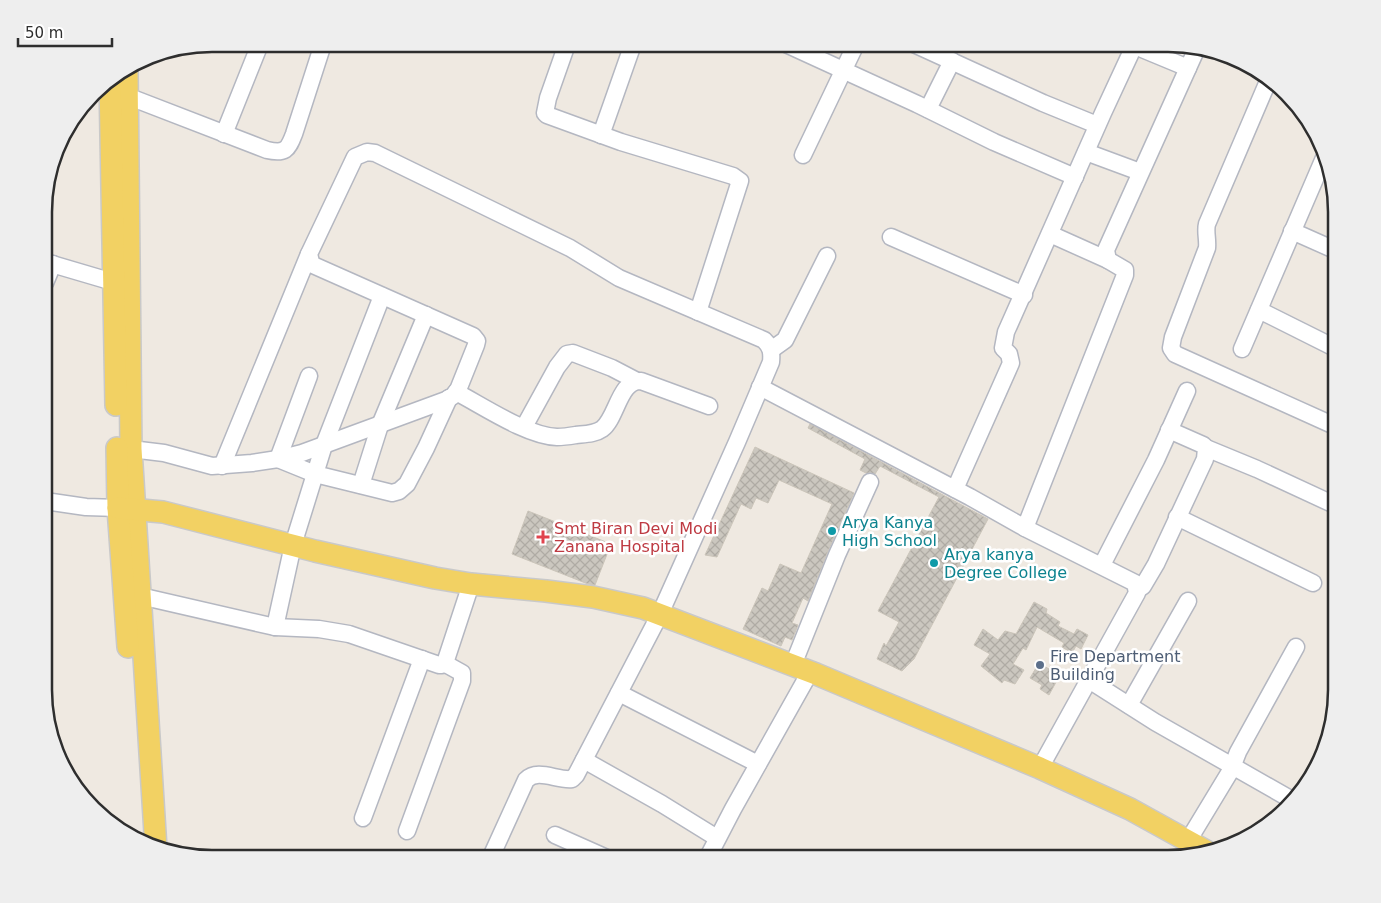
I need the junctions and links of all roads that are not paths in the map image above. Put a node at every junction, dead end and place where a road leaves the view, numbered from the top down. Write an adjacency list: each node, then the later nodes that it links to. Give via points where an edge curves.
1 (805, 52): 13 (street)
2 (852, 52): 13 (street)
3 (932, 52): 11 (street)
4 (1132, 52): 19 (street)
5 (1151, 52): 12 (street)
6 (256, 53): 20 (street)
7 (320, 53): 20 (street, via 290,146 276,152)
8 (564, 53): 21 (street, via 545,113)
9 (630, 53): 21 (street)
10 (1194, 55): 12 (street)
11 (952, 61): 18 (street); 19 (street)
12 (1188, 68): 25 (street)
13 (844, 70): 18 (street); 23 (street)
14 (127, 77): 17 (main road)
15 (1266, 85): 50 (street, via 1207,224 1207,248 1171,348 1175,354)
16 (110, 89): 35 (main road)
17 (127, 96): 20 (street); 35 (main road)
18 (928, 109): 26 (street)
19 (1097, 125): 22 (street)
20 (224, 134)
21 (601, 135): 39 (street, via 725,173 740,181)
22 (1086, 152): 25 (street); 26 (street)
23 (804, 155)
24 (1321, 165): 27 (street)
25 (1140, 172): 33 (street, via 1106,250)
26 (1075, 177): 28 (street)
27 (1292, 232): 30 (street); 38 (street)
28 (1050, 234): 33 (street); 36 (street)
29 (891, 237): 36 (street)
30 (1328, 247)
31 (309, 254): 37 (street, via 313,265); 39 (street, via 355,157 367,152 375,153 570,248 619,278); 58 (street)
32 (827, 256): 43 (street, via 785,340)
33 (1108, 260): 67 (street, via 1125,270 1125,275)
34 (52, 264): 35 (street)
35 (121, 282): 56 (main road); 65 (main road)
36 (1024, 295): 62 (street, via 1002,344 1011,363)
37 (382, 296): 40 (street); 54 (street)
38 (1259, 310): 41 (street); 42 (street)
39 (698, 312): 43 (street, via 764,340)
40 (426, 315): 48 (street, via 468,333 477,341); 51 (street)
41 (1328, 344)
42 (1242, 349)
43 (771, 350): 46 (street, via 771,362)
44 (309, 376): 57 (street)
45 (635, 380): 49 (street); 52 (street, via 628,385 607,424 599,430 558,437); 52 (street, via 573,353 567,354)
46 (760, 387): 62 (street); 75 (street)
47 (1187, 391): 53 (street)
48 (452, 395): 51 (street); 52 (street); 61 (street, via 403,488 392,493)
49 (710, 406)
50 (1328, 423)
51 (380, 425): 54 (street); 61 (street)
52 (524, 427)
53 (1169, 430): 55 (street); 69 (street)
54 (324, 445): 57 (street); 59 (street)
55 (1206, 448): 64 (street); 66 (street, via 1205,459)
56 (131, 449): 58 (street); 65 (main road)
57 (278, 459): 58 (street); 59 (street)
58 (222, 466)
59 (315, 474): 61 (street); 68 (street)
60 (870, 482): 80 (street, via 837,555)
61 (361, 485)
62 (955, 489): 67 (street)
63 (52, 502): 65 (street)
64 (1328, 502)
65 (126, 509): 68 (main road, via 163,512); 73 (main road); 84 (main road)
66 (1177, 517): 70 (street); 72 (street, via 1147,579)
67 (1024, 528): 69 (street)
68 (293, 545): 71 (main road); 76 (street)
69 (1102, 565): 72 (street, via 1131,579)
70 (1314, 583)
71 (471, 584): 75 (main road, via 593,597); 79 (street)
72 (1138, 590): 81 (street)
73 (140, 596): 76 (street); 84 (main road)
74 (1188, 601): 83 (street)
75 (660, 614): 80 (main road); 82 (street)
76 (275, 627): 78 (street, via 349,634)
77 (1296, 647): 87 (street)
78 (422, 659): 79 (street, via 439,665); 90 (street)
79 (444, 663): 91 (street, via 462,673 462,682)
80 (801, 668): 86 (street); 88 (main road)
81 (1089, 680): 83 (street); 88 (street)
82 (619, 693): 85 (street); 86 (street)
83 (1129, 705): 87 (street)
84 (141, 727): 92 (main road); 95 (main road)
85 (584, 760): 94 (street); 98 (street, via 572,779 539,775 526,780)
86 (758, 764): 94 (street)
87 (1232, 766): 89 (street); 96 (street)
88 (1040, 768): 96 (main road, via 1130,809)
89 (1288, 798)
90 (363, 818)
91 (407, 831)
92 (140, 833)
93 (555, 835): 99 (street)
94 (717, 838): 97 (street)
95 (155, 839)
96 (1197, 846)
97 (711, 850)
98 (494, 851)
99 (590, 851)

